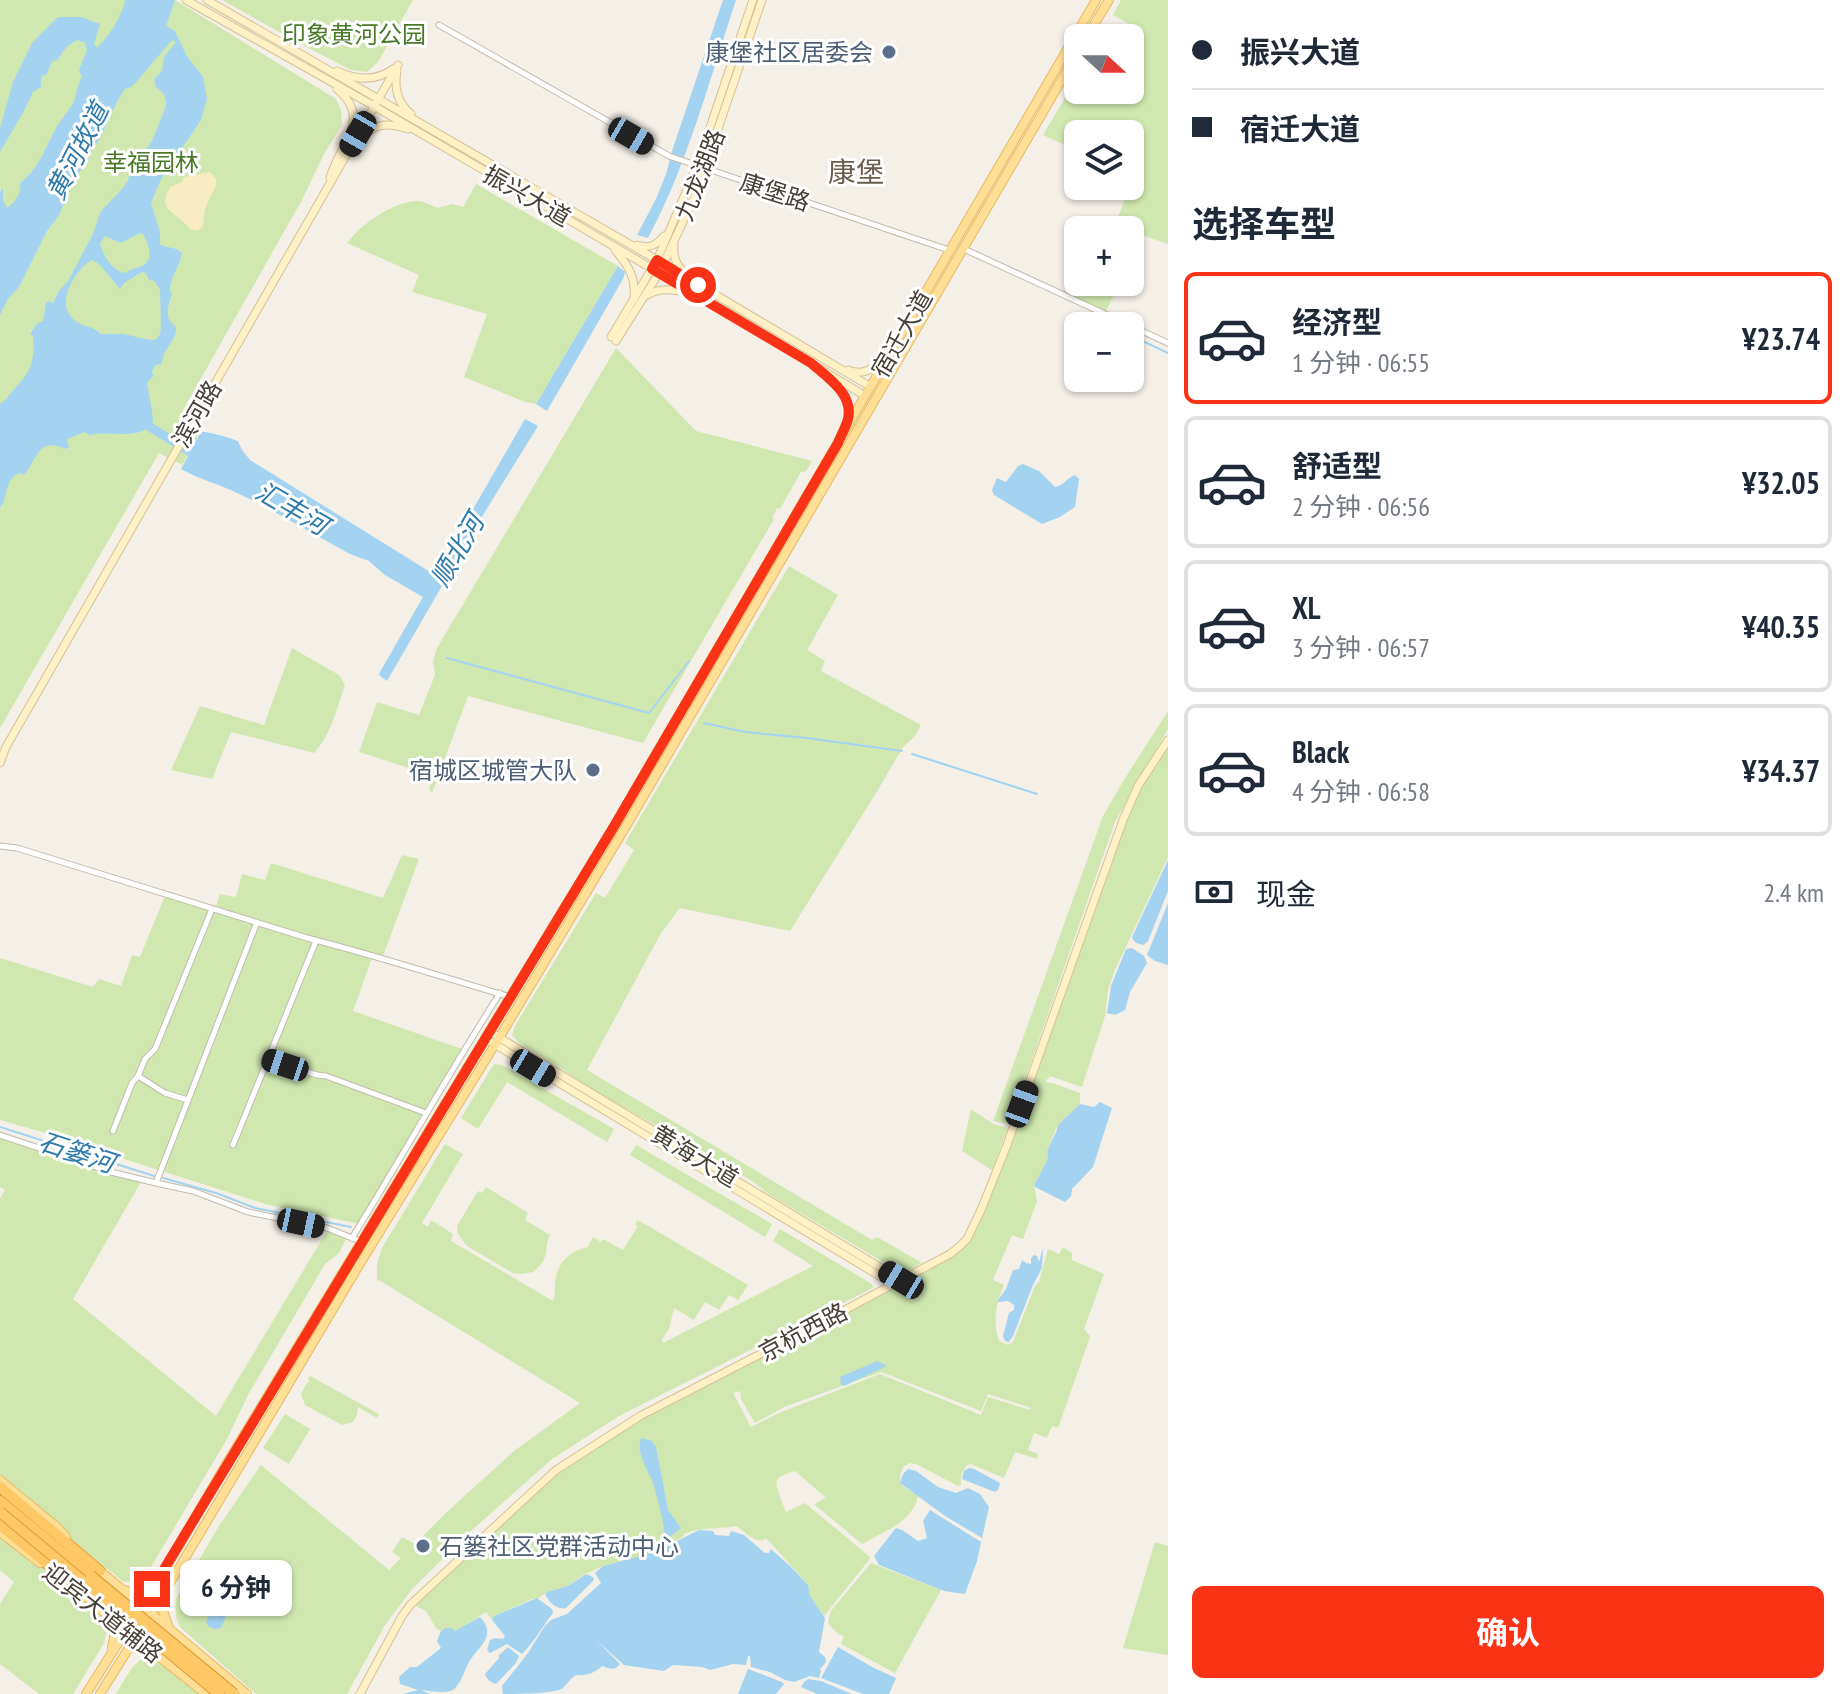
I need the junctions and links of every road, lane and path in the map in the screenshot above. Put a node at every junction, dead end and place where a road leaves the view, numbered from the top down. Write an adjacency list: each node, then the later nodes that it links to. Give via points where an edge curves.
1 (207, 0): 9 (main road, 振兴大道)
2 (753, 0): 15 (main road, 九龙湖路)
3 (762, 0): 15 (main road, 九龙湖路)
4 (1096, 0): 22 (main road, 宿迁大道)
5 (1109, 0): 7 (main road)
6 (189, 2): 11 (main road, 振兴大道)
7 (1094, 24)
8 (439, 25): 15 (street, 康堡路, via 658,151)
9 (300, 54): 10 (main road, via 358,78 382,76); 13 (main road, 振兴大道)
10 (398, 65): 13 (main road, 滨河路); 14 (main road, via 401,104)
11 (302, 66): 13 (main road, 振兴大道); 16 (main road, via 341,92 353,108 353,128)
12 (1064, 76): 21 (main road, 宿迁大道)
13 (376, 103): 14 (main road, 振兴大道); 16 (main road, 滨河路)
14 (434, 136): 16 (main road, via 392,125 372,127); 19 (main road, 振兴大道); 20 (main road, 振兴大道)
15 (701, 167): 17 (main road, 九龙湖路); 18 (main road, 九龙湖路, via 695,196); 22 (street, 康堡路)
16 (327, 189): 37 (main road, 滨河路)
17 (670, 228): 19 (main road, via 651,247); 23 (main road, 九龙湖路)
18 (675, 239): 23 (main road, 九龙湖路); 25 (main road, via 676,264)
19 (622, 240): 23 (main road, 振兴大道)
20 (611, 245): 24 (main road, 振兴大道); 28 (main road, via 631,271)
21 (963, 248): 30 (street); 45 (main road, 宿迁大道)
22 (950, 250): 29 (main road, 宿迁大道)
23 (660, 262): 24 (main road, 九龙湖路); 25 (main road, 振兴大道)
24 (656, 271): 26 (main road, 振兴大道); 27 (main road, 九龙湖路); 28 (main road, 九龙湖路)
25 (698, 285): 31 (main road, 振兴大道)
26 (696, 295): 27 (main road, via 665,289); 32 (main road, 振兴大道)
27 (645, 296): 28 (main road, 九龙湖路, via 614,339)
28 (633, 302)
29 (899, 339): 31 (main road, via 876,367 864,373); 33 (main road, 宿迁大道)
30 (1168, 343)
31 (818, 356): 33 (main road, 振兴大道)
32 (811, 363): 34 (main road, 振兴大道); 35 (main road, via 846,397 849,417)
33 (871, 387): 34 (main road, 宿迁大道)
34 (865, 396): 35 (main road, 宿迁大道)
35 (838, 443): 43 (main road, 宿迁大道)
36 (1168, 740): 56 (main road, 京杭西路, via 1123,820 1007,1145 967,1239)
37 (0, 763)
38 (0, 846): 39 (street)
39 (212, 909): 40 (street); 47 (street, via 155,1049)
40 (257, 922): 41 (street); 48 (street)
41 (316, 941): 42 (street); 46 (street)
42 (500, 993): 43 (street); 49 (street)
43 (511, 997): 44 (main road, 宿迁大道)
44 (488, 1036): 45 (main road, 黄海大道); 55 (main road, 宿迁大道)
45 (497, 1041): 56 (main road, 黄海大道); 57 (main road, 黄海大道); 66 (main road, 宿迁大道)
46 (268, 1059): 49 (street); 52 (street)
47 (138, 1076): 48 (street); 50 (street)
48 (188, 1100): 53 (street)
49 (426, 1113): 54 (street)
50 (113, 1131)
51 (0, 1135): 53 (street)
52 (233, 1145)
53 (156, 1183): 54 (street)
54 (352, 1238): 55 (street)
55 (363, 1242): 65 (main road, 宿迁大道)
56 (901, 1280): 57 (main road, 京杭西路)
57 (893, 1284): 83 (main road, 京杭西路, via 640,1416 556,1470 411,1604)
58 (0, 1480): 64 (main road, 迎宾大道辅路)
59 (0, 1487): 64 (highway)
60 (0, 1501): 78 (highway, bridge)
61 (0, 1512): 82 (highway, bridge)
62 (0, 1525): 67 (highway)
63 (0, 1532): 67 (main road, 迎宾大道辅路)
64 (100, 1571): 68 (main road, 迎宾大道辅路)
65 (163, 1572): 68 (main road, via 142,1591); 69 (main road, 宿迁大道)
66 (171, 1581): 70 (main road, 宿迁大道); 73 (main road, via 163,1611)
67 (72, 1584): 71 (main road, 迎宾大道辅路)
68 (121, 1589): 69 (main road, 迎宾大道辅路)
69 (142, 1606): 70 (main road, 迎宾大道辅路); 72 (main road, 宿迁大道)
70 (151, 1613): 73 (main road, 迎宾大道辅路); 74 (main road, 宿迁大道)
71 (114, 1621): 72 (main road, 迎宾大道辅路); 76 (main road, via 113,1646)
72 (126, 1630): 74 (main road, 迎宾大道辅路); 76 (main road, 宿迁大道)
73 (173, 1632): 78 (main road, 迎宾大道辅路)
74 (135, 1637): 75 (main road, 迎宾大道辅路); 77 (main road, 宿迁大道)
75 (152, 1650): 77 (main road, via 135,1651); 81 (main road, 迎宾大道辅路)
76 (101, 1671): 79 (main road, 宿迁大道)
77 (110, 1677): 80 (main road, 宿迁大道)
78 (241, 1693)
79 (86, 1694)
80 (100, 1694)
81 (206, 1694)
82 (219, 1694)
83 (360, 1694)

